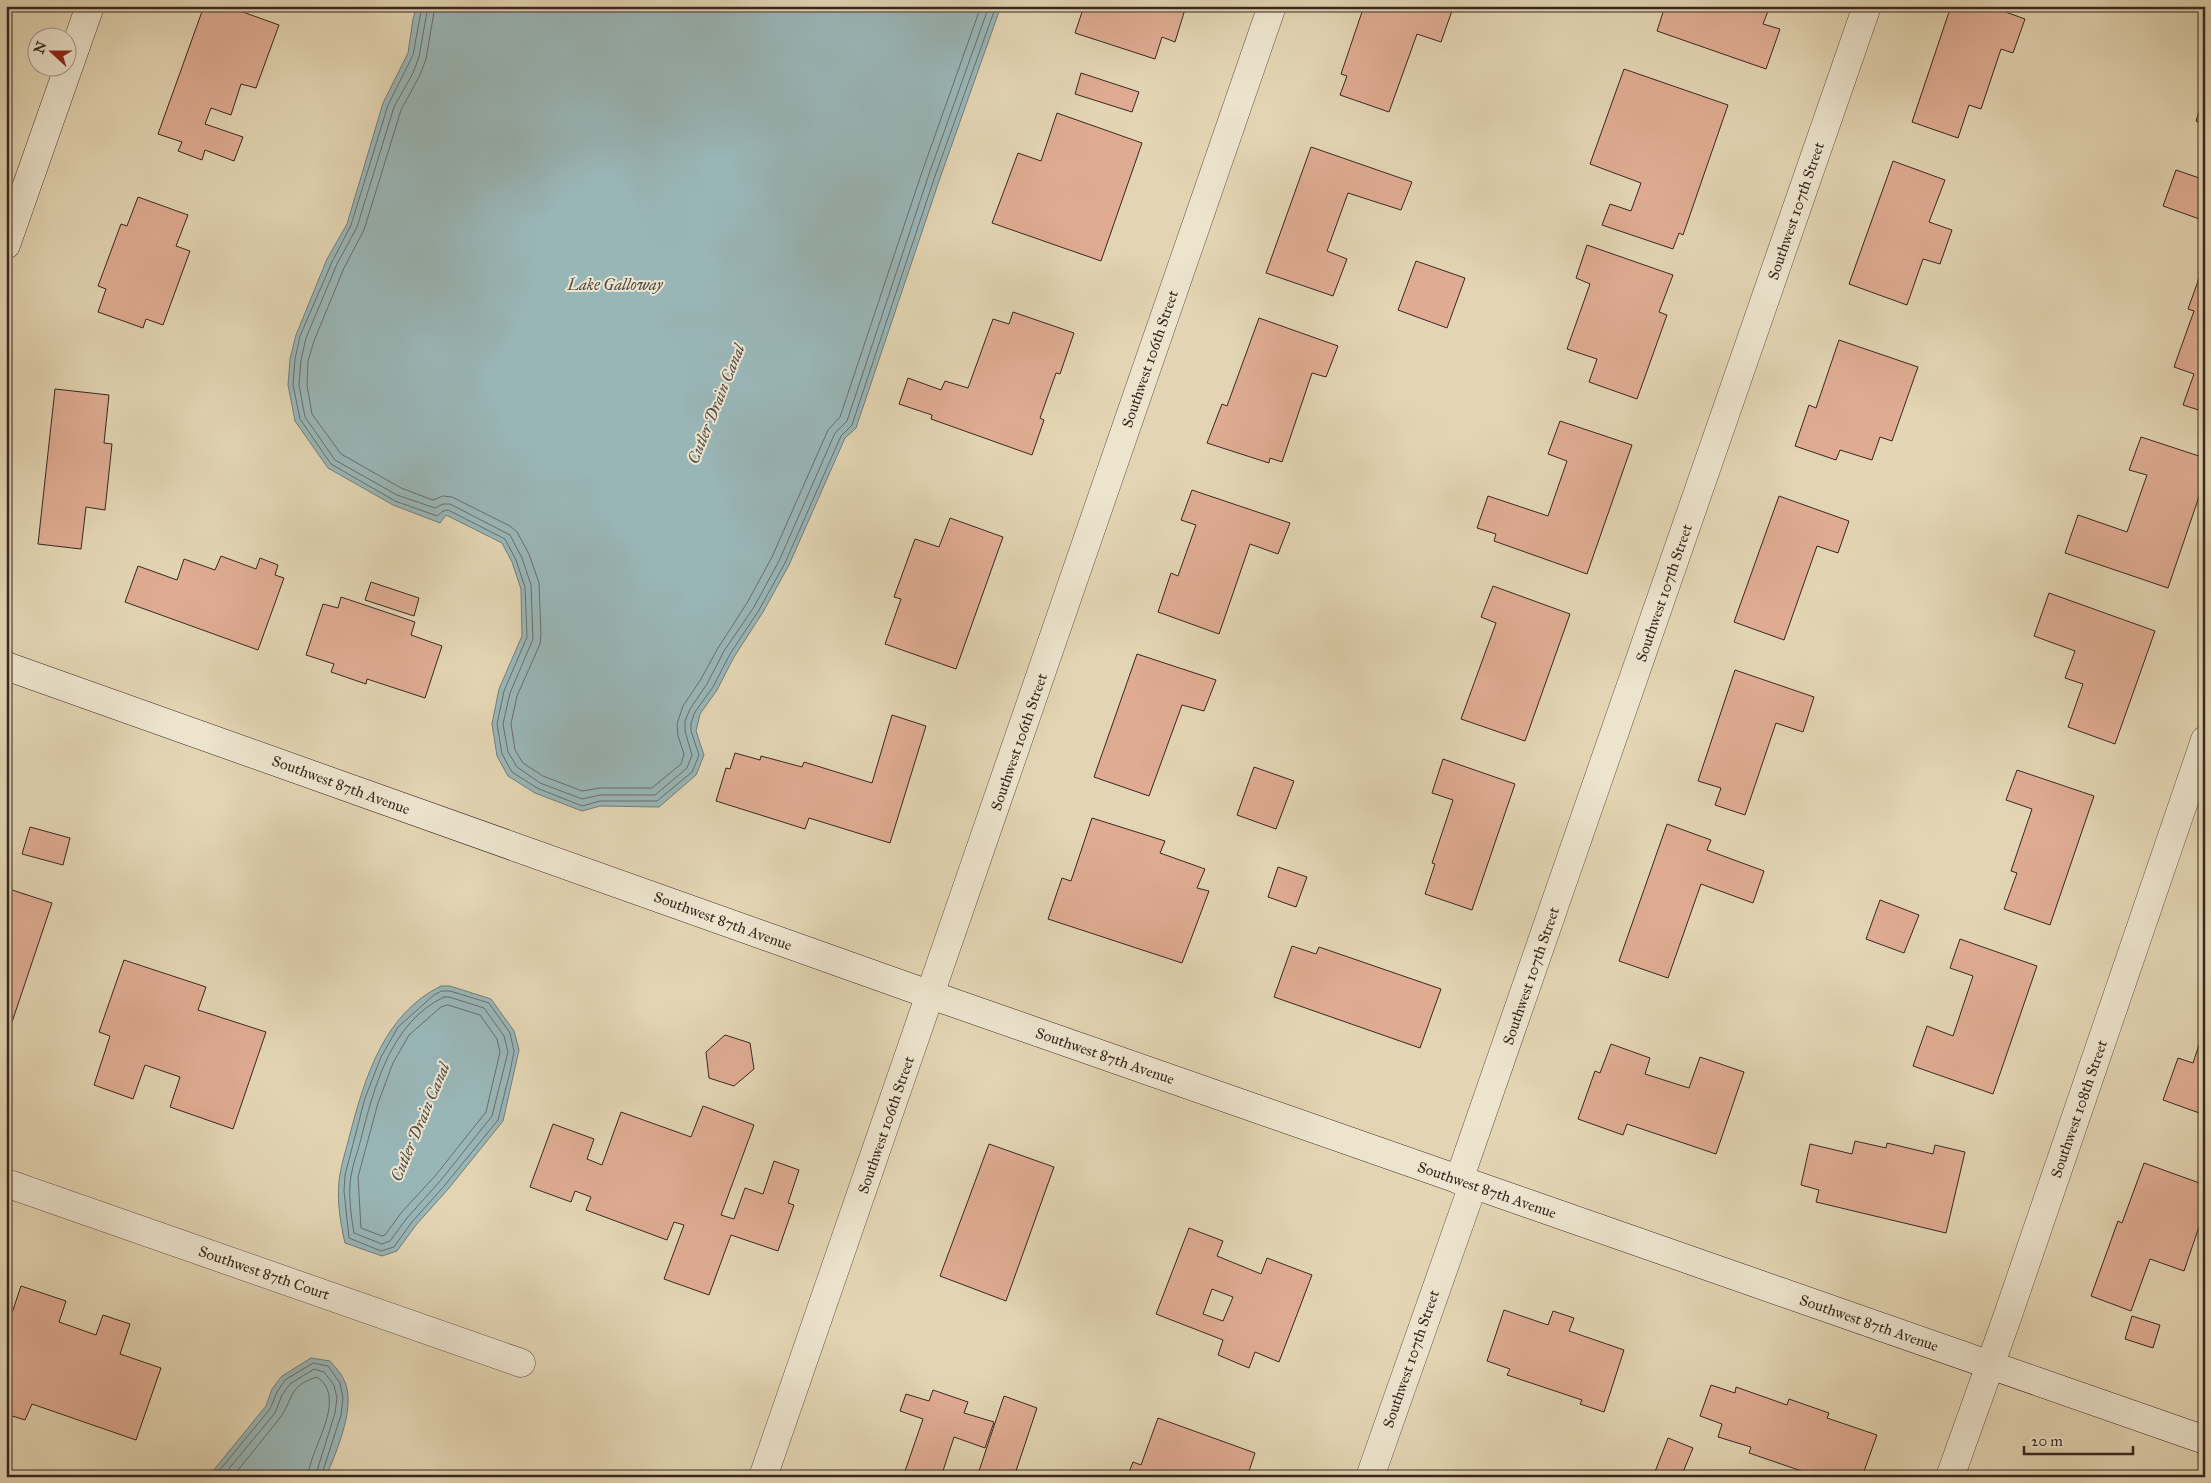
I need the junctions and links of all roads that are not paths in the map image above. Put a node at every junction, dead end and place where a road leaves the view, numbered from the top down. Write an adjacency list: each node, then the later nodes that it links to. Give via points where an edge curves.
1 (90, 6): 4 (street)
2 (1272, 6): 7 (street, Southwest 106th Street)
3 (1867, 6): 9 (street, Southwest 107th Street)
4 (6, 245)
5 (6, 666): 7 (street, Southwest 87th Avenue)
6 (2205, 740): 11 (street, Southwest 108th Street)
7 (931, 995): 9 (street, Southwest 87th Avenue); 13 (street, Southwest 106th Street)
8 (6, 1183): 10 (street, Southwest 87th Court)
9 (1466, 1183): 11 (street, Southwest 87th Avenue); 14 (street, Southwest 107th Street)
10 (521, 1363)
11 (1990, 1366): 12 (street, Southwest 87th Avenue); 15 (street, Southwest 108th Street)
12 (2205, 1440)
13 (763, 1477)
14 (1370, 1477)
15 (1950, 1477)

